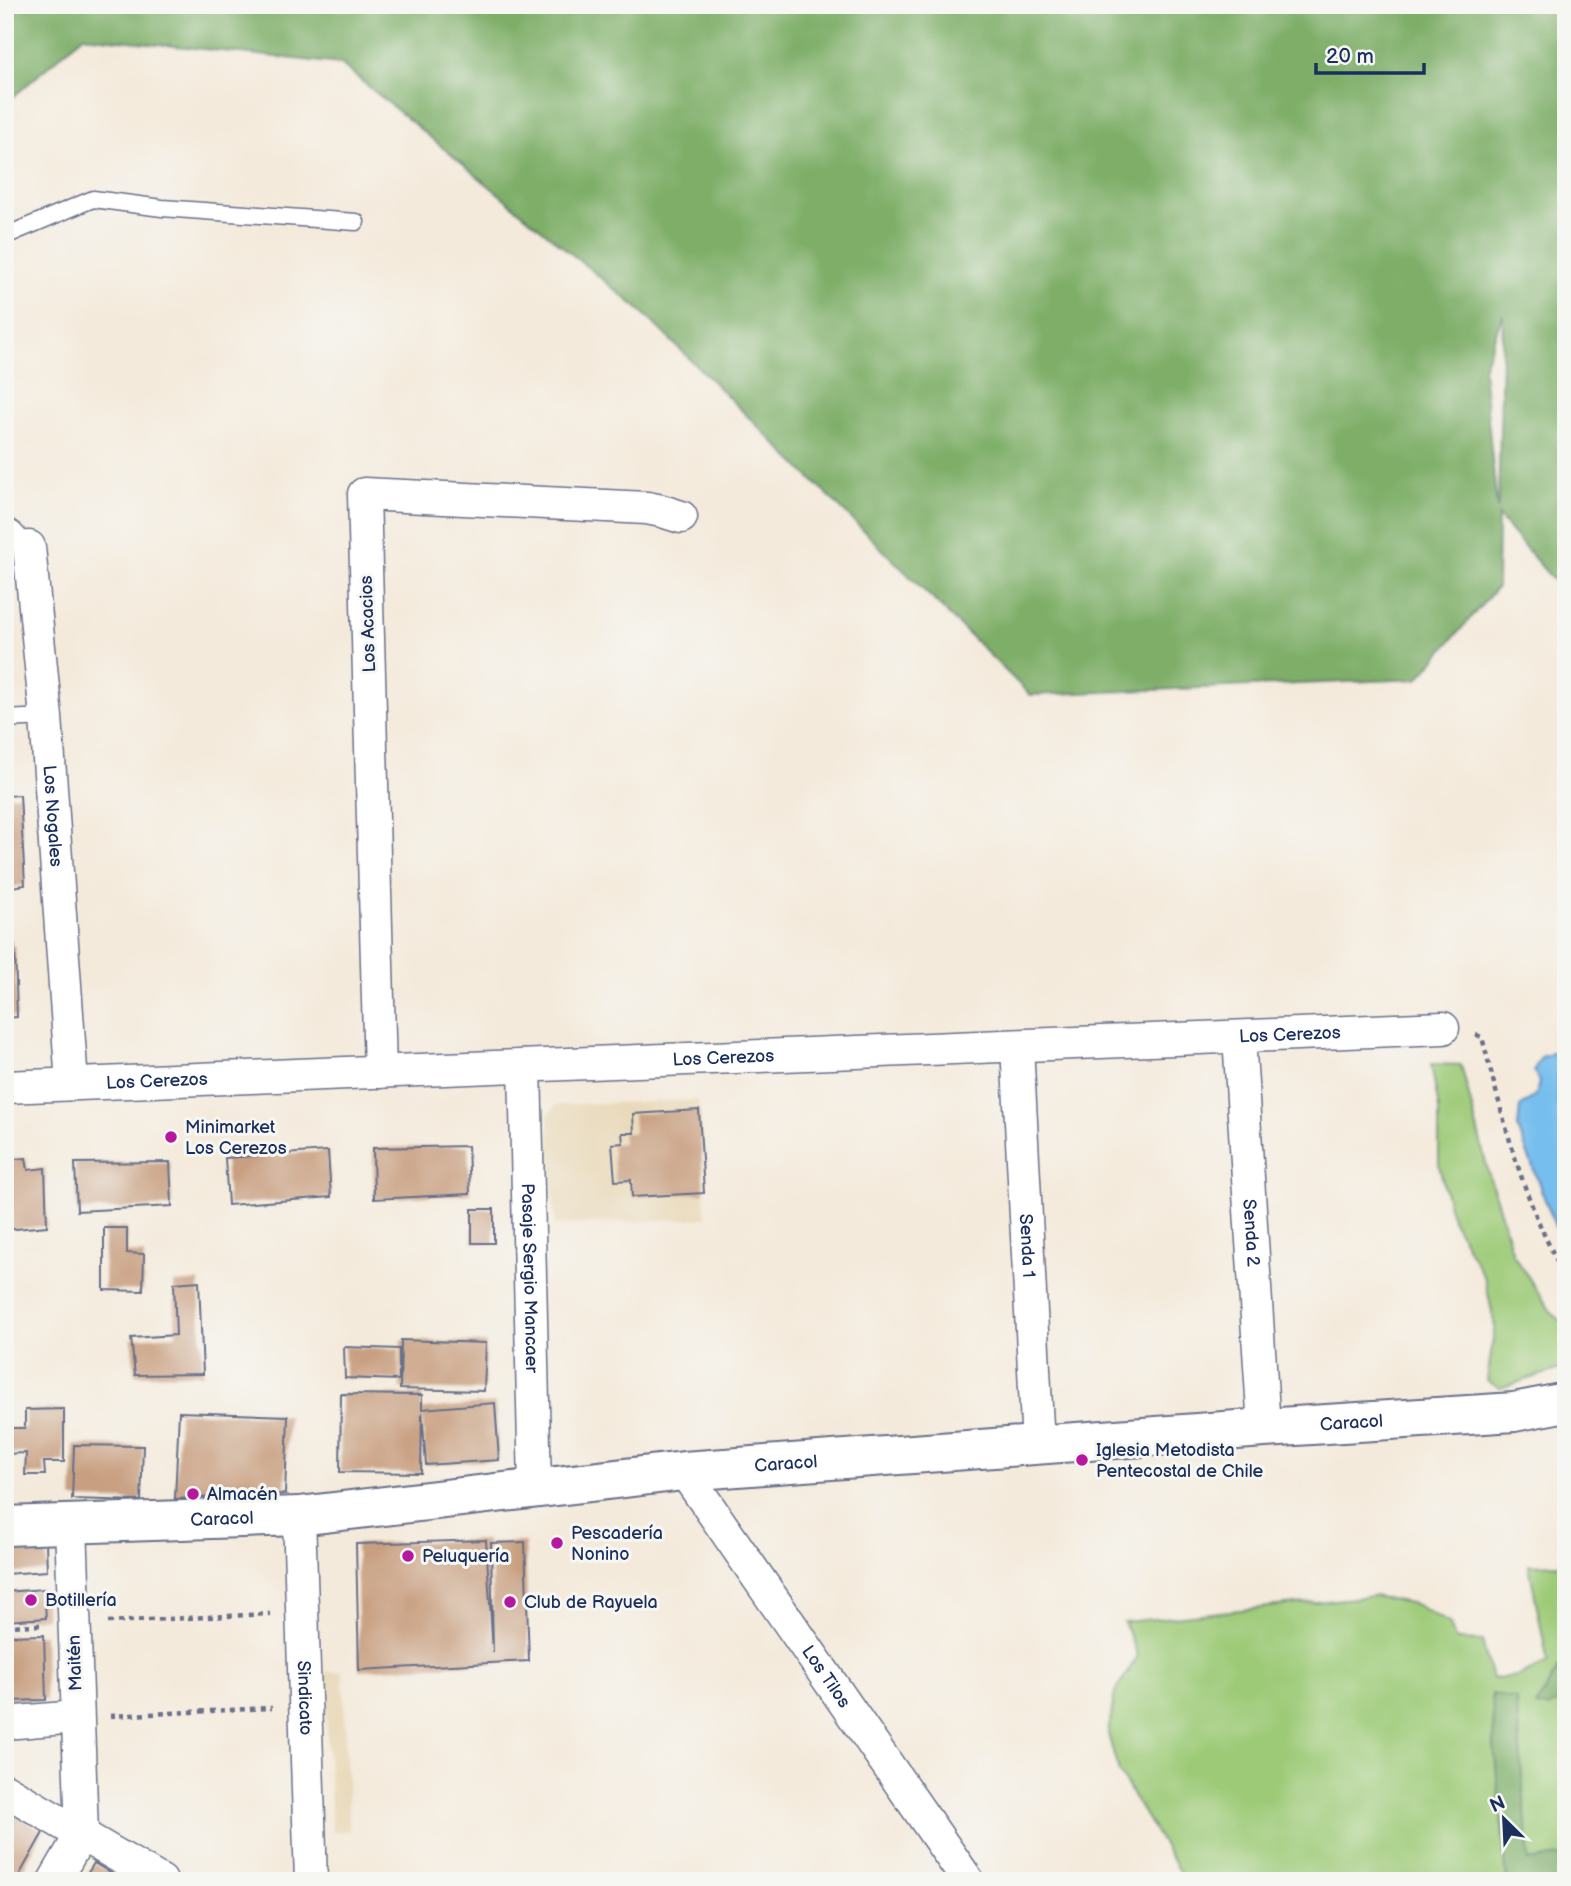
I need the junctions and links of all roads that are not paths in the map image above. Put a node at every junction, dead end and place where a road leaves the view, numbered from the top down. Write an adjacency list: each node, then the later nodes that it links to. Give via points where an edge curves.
1 (356, 222): 2 (lane, via 93,199)
2 (5, 236)
3 (681, 517): 12 (street, Los Acacios, via 647,508 364,494)
4 (5, 525): 5 (lane)
5 (29, 547): 6 (street, Los Nogales)
6 (46, 718): 7 (lane); 13 (street, Los Nogales)
7 (5, 719)
8 (1443, 1028): 9 (street, Los Cerezos)
9 (1239, 1037): 10 (street, Los Cerezos); 16 (street, Senda 2)
10 (1017, 1046): 11 (street, Los Cerezos); 17 (street, Senda 1)
11 (525, 1066): 12 (street, Los Cerezos); 19 (street, Pasaje Sergio Mancaer)
12 (380, 1072): 13 (street, Los Cerezos)
13 (72, 1084): 14 (street, Los Cerezos)
14 (5, 1087)
15 (1566, 1402): 16 (street, Caracol, via 1494,1413)
16 (1264, 1427): 17 (street, Caracol)
17 (1038, 1445): 18 (street, Caracol)
18 (684, 1471): 19 (street, Caracol); 30 (street, Los Tilos)
19 (535, 1489): 20 (street, Caracol)
20 (299, 1516): 21 (street, Caracol); 29 (street, Sindicato)
21 (71, 1525): 22 (street, Caracol); 23 (street, Maitén)
22 (5, 1526)
23 (77, 1717): 24 (street); 26 (street, Maitén)
24 (5, 1723)
25 (5, 1790): 26 (street)
26 (82, 1833): 27 (street); 28 (street)
27 (54, 1881)
28 (161, 1881)
29 (311, 1881)
30 (968, 1881)

